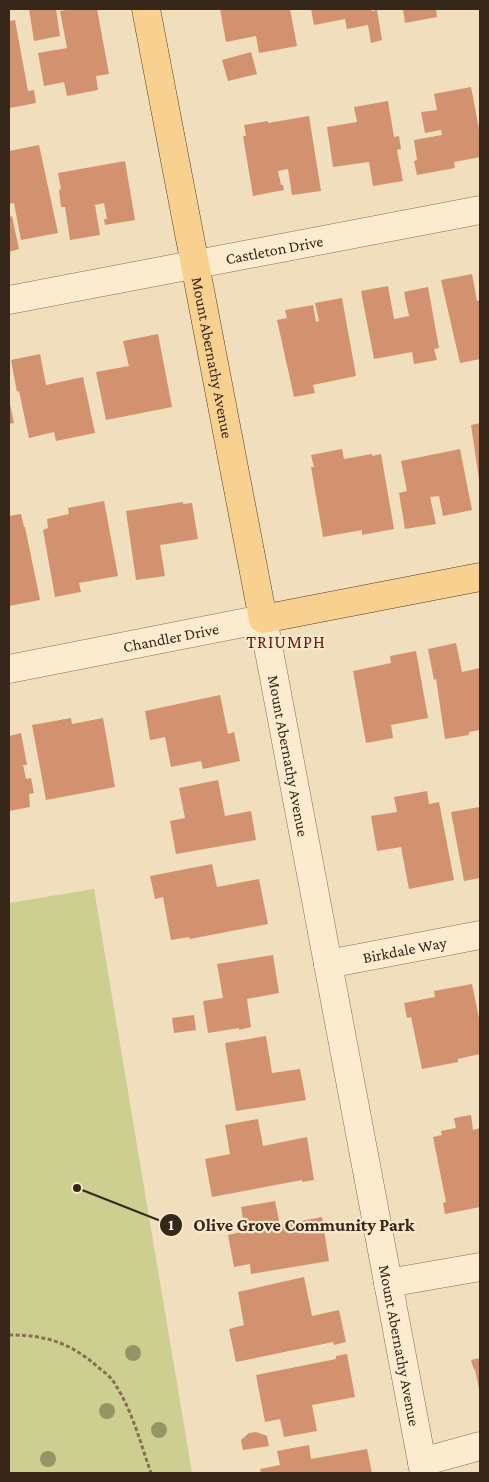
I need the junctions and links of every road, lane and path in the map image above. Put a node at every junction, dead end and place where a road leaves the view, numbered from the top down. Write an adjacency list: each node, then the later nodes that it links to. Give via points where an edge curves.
1 (146, 9): 3 (main road, Mount Abernathy Avenue)
2 (480, 210): 3 (street, Castleton Drive)
3 (195, 264): 4 (street, Castleton Drive); 6 (main road, Mount Abernathy Avenue)
4 (9, 300)
5 (480, 577): 6 (main road, Chandler Drive)
6 (263, 619): 7 (street, Chandler Drive); 9 (street, Mount Abernathy Avenue)
7 (9, 669)
8 (480, 936): 9 (street, Birkdale Way)
9 (328, 964): 11 (street, Mount Abernathy Avenue)
10 (480, 1267): 11 (street)
11 (388, 1283): 14 (street, Mount Abernathy Avenue)
12 (9, 1335): 15 (path, via 53,1340 83,1354 112,1380 130,1411)
13 (480, 1446): 14 (street)
14 (423, 1468)
15 (151, 1473)

